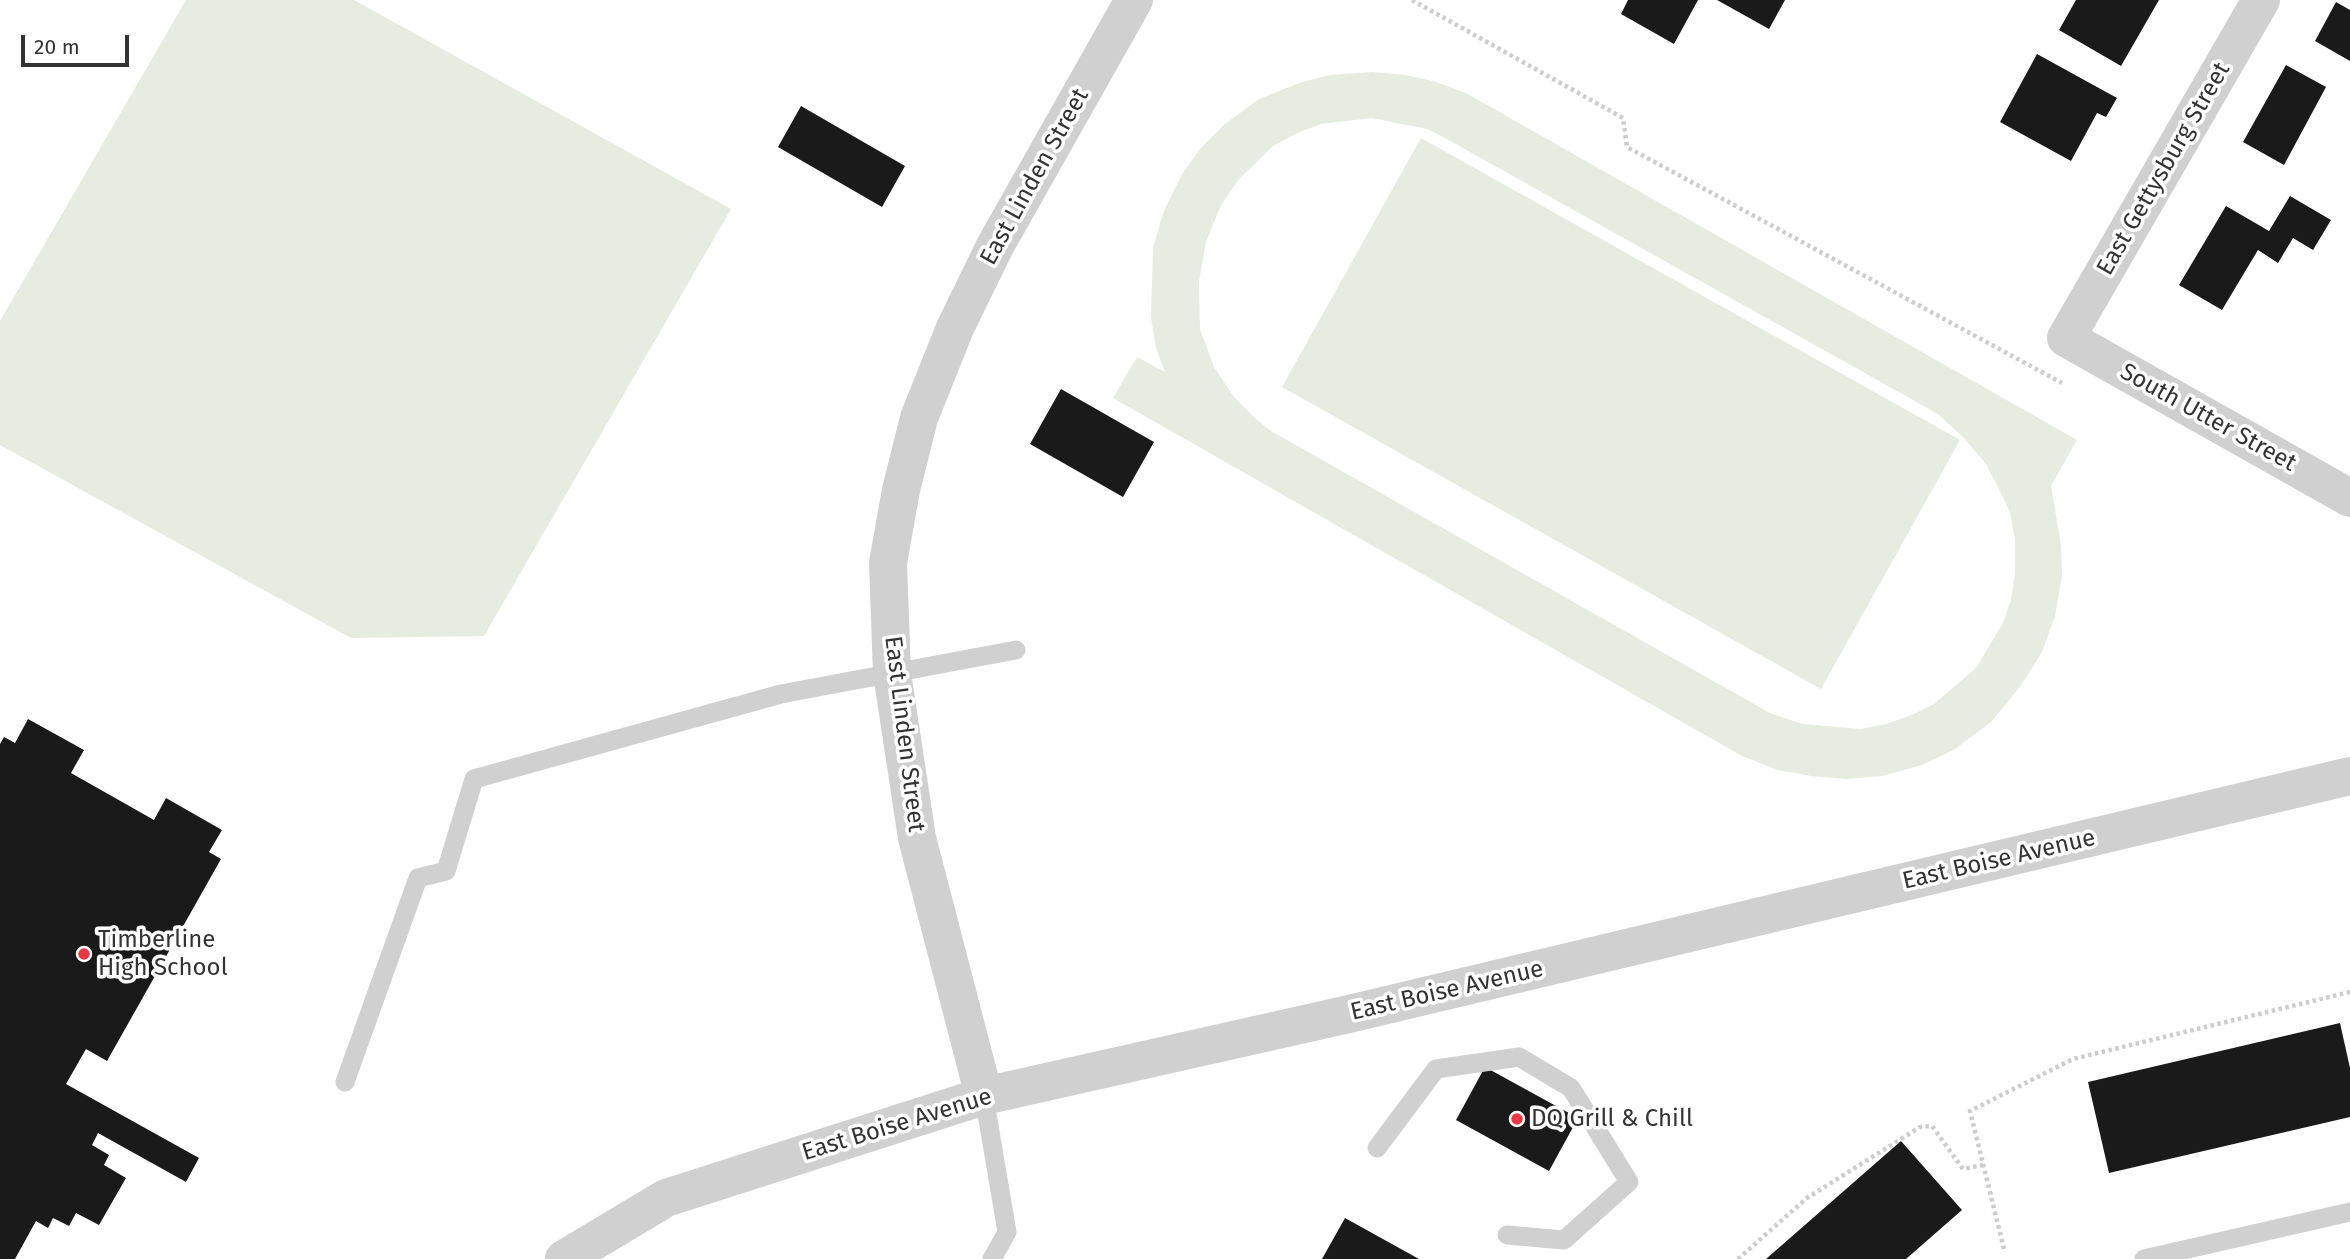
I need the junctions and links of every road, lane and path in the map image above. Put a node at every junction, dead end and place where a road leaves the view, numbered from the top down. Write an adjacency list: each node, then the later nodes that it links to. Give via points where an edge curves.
1 (1135, 0): 8 (street, East Linden Street, via 995,246 919,418 888,563)
2 (1412, 0): 5 (path, via 1623,118 1627,147)
3 (2261, 0): 4 (street, East Gettysburg Street)
4 (2066, 338): 6 (street, South Utter Street)
5 (2064, 384)
6 (2350, 498)
7 (1016, 650): 8 (lane)
8 (892, 673): 11 (lane, via 781,694 474,779 446,871 418,878); 12 (street, East Linden Street, via 917,838)
9 (2350, 776): 12 (street, East Boise Avenue)
10 (2350, 992): 14 (path, via 2073,1059 1970,1111)
11 (345, 1082)
12 (984, 1096): 18 (street, East Boise Avenue, via 666,1198); 19 (lane, via 1007,1232)
13 (1377, 1147): 16 (lane, via 1436,1069 1519,1057 1571,1088 1629,1182 1564,1240)
14 (1983, 1165): 17 (path); 20 (path, via 1963,1169 1932,1126 1920,1126 1807,1198)
15 (2350, 1212): 21 (lane)
16 (1507, 1235)
17 (2004, 1249)
18 (564, 1259)
19 (992, 1259)
20 (1738, 1259)
21 (2144, 1259)

